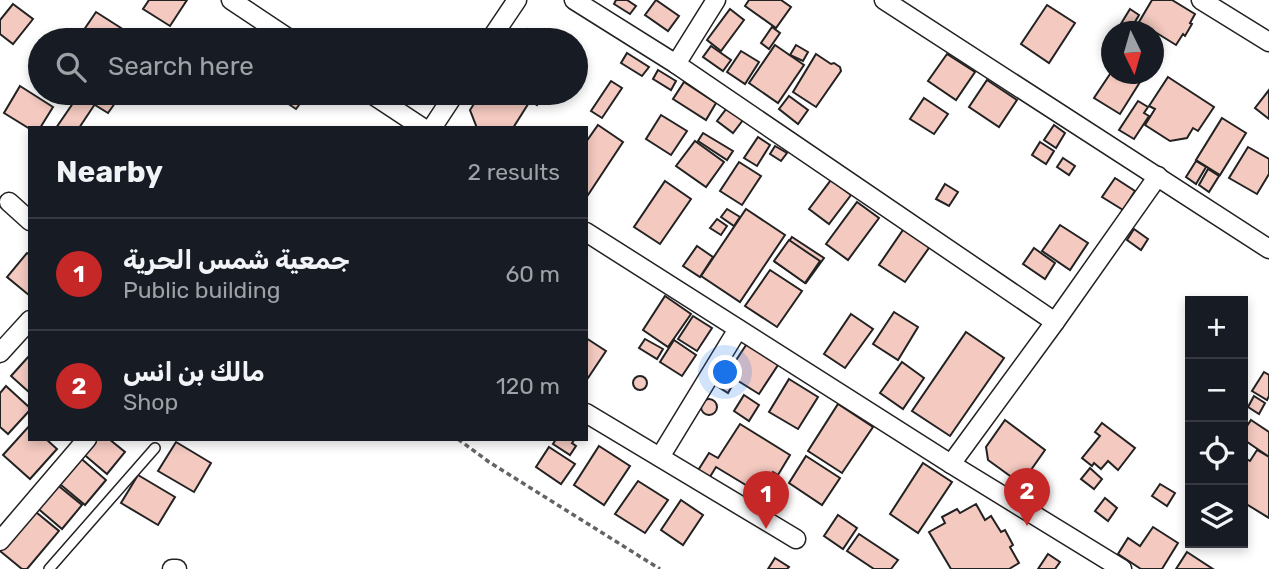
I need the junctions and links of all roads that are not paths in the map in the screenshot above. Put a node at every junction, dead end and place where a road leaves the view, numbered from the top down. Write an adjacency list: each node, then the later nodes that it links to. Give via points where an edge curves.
1 (231, 0): 7 (street)
2 (517, 0): 8 (street)
3 (574, 0): 10 (street)
4 (716, 0): 10 (street)
5 (884, 0): 15 (street)
6 (1201, 0): 9 (street)
7 (273, 28)
8 (499, 28)
9 (1269, 42)
10 (676, 64): 21 (street)
11 (388, 105): 13 (street)
12 (447, 105): 14 (street)
13 (420, 126)
14 (433, 126)
15 (1158, 176): 19 (street); 21 (street)
16 (9, 202): 17 (street)
17 (28, 219)
18 (588, 233): 22 (street)
19 (1269, 249)
20 (28, 322): 23 (street)
21 (1055, 322): 28 (street)
22 (738, 329): 27 (street); 28 (street)
23 (0, 353)
24 (588, 414): 27 (street)
25 (85, 441): 30 (street)
26 (155, 447): 31 (lane)
27 (660, 457): 29 (street)
28 (951, 464): 32 (street)
29 (796, 539)
30 (0, 541)
31 (49, 569)
32 (1122, 569)

